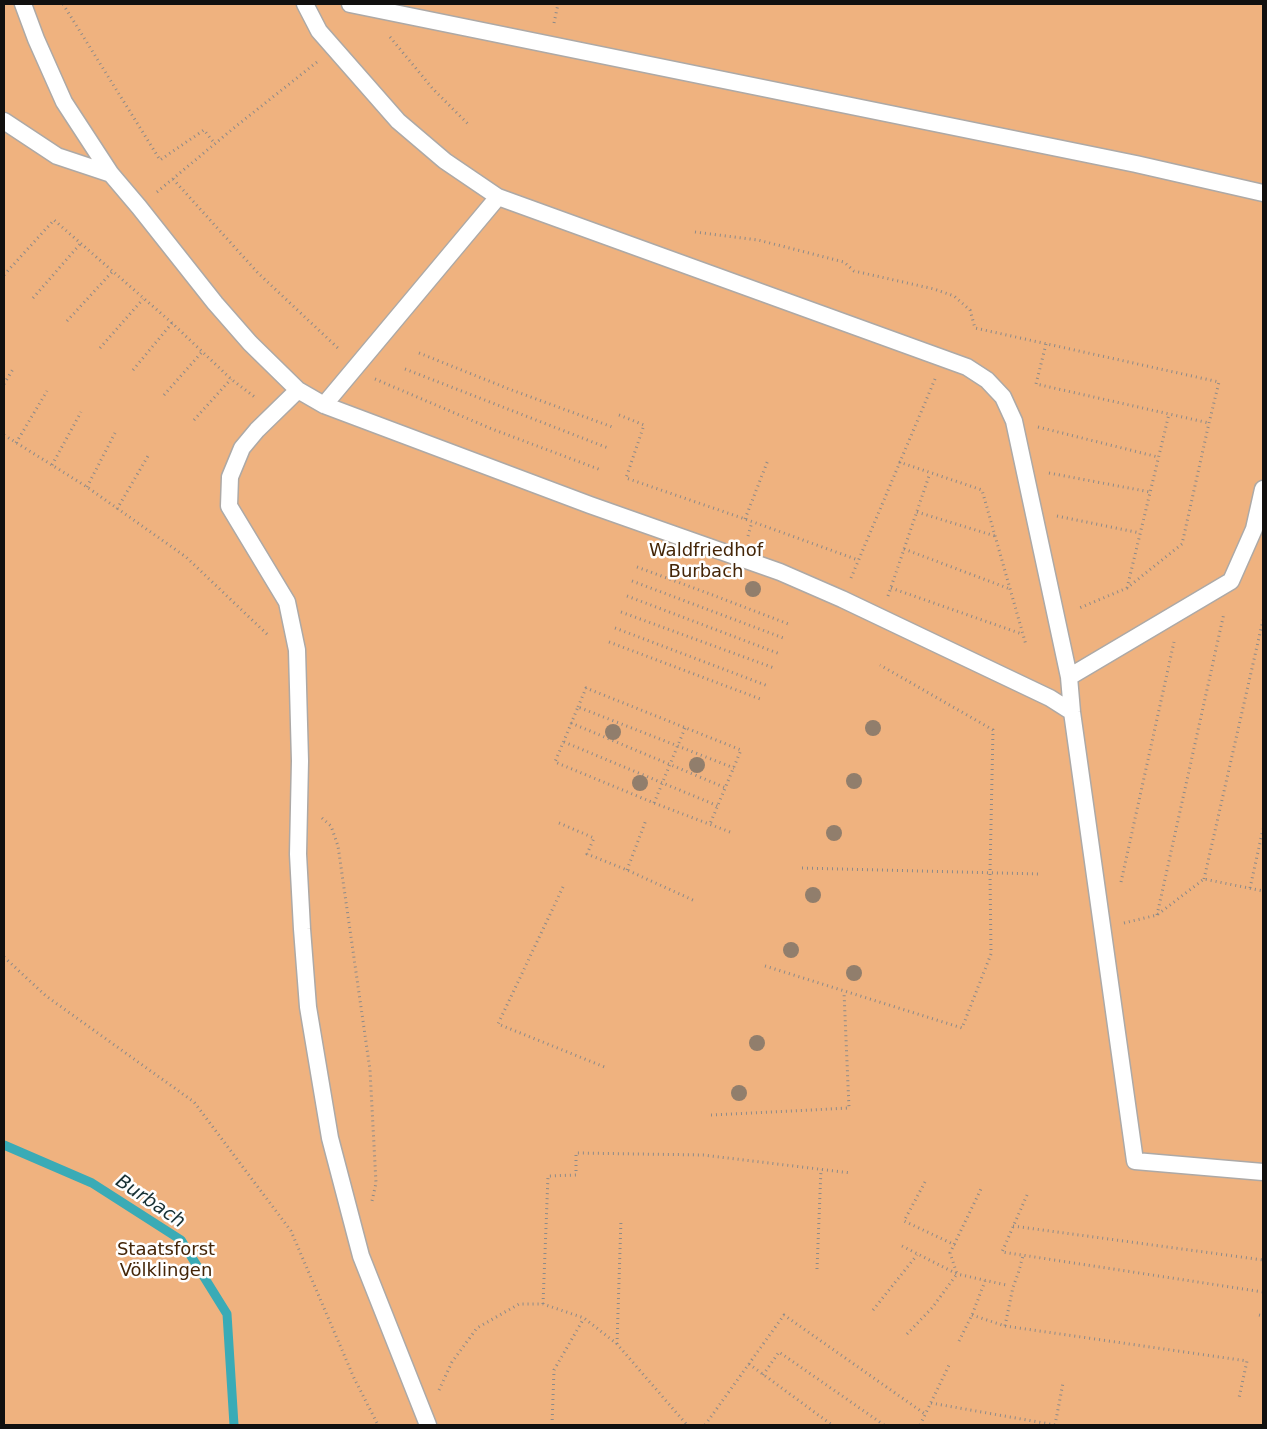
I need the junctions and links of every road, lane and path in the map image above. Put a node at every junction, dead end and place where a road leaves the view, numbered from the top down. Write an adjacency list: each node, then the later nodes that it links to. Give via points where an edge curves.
1 (23, 4): 9 (lane, via 64,102)
2 (63, 4): 8 (path, via 160,160 204,130)
3 (305, 4): 5 (lane)
4 (358, 6): 7 (path); 11 (lane, via 1136,164)
5 (334, 48): 8 (path); 12 (lane, via 398,121 445,160)
6 (4, 121): 9 (lane, via 57,156)
7 (470, 126)
8 (215, 144): 10 (path)
9 (111, 174): 13 (lane)
10 (173, 179): 13 (path); 27 (path, via 258,273)
11 (1263, 194)
12 (498, 197): 26 (lane); 27 (lane)
13 (139, 207): 33 (lane, via 250,343)
14 (695, 232): 22 (path, via 758,240 844,262 854,271 934,289 954,296 970,310 975,328)
15 (81, 243): 16 (path); 17 (path, via 54,220); 18 (path)
16 (112, 272): 19 (path); 20 (path)
17 (4, 275)
18 (33, 298)
19 (143, 298): 21 (path); 23 (path)
20 (67, 321)
21 (172, 323): 24 (path); 30 (path)
22 (1046, 344): 39 (path, via 1036,384); 43 (path, via 1219,382)
23 (100, 348)
24 (202, 352): 31 (path); 35 (path)
25 (419, 353): 44 (path)
26 (944, 358): 42 (lane, via 987,380 1003,397); 52 (path)
27 (350, 363): 36 (lane); 54 (path, via 492,429)
28 (13, 369): 32 (path)
29 (405, 369): 48 (path)
30 (132, 370)
31 (231, 379): 38 (path); 41 (path)
32 (4, 384)
33 (298, 390): 36 (lane); 38 (lane)
34 (47, 391): 47 (path)
35 (164, 395)
36 (324, 405): 77 (lane, via 780,572)
37 (81, 412): 53 (path)
38 (275, 412): 90 (lane, via 242,448 230,477 229,506 287,602)
39 (1169, 414): 43 (path); 50 (path)
40 (619, 415): 63 (path, via 644,425 626,478)
41 (194, 420)
42 (1014, 421): 50 (path); 56 (lane)
43 (1209, 423): 74 (path, via 1182,544)
44 (615, 428)
45 (115, 433): 57 (path)
46 (4, 435): 47 (path)
47 (16, 443): 53 (path)
48 (608, 448)
49 (148, 456): 60 (path)
50 (1158, 458): 59 (path)
51 (768, 460): 63 (path)
52 (899, 462): 55 (path); 70 (path)
53 (52, 465): 57 (path)
54 (601, 470)
55 (930, 473): 61 (path); 67 (path, via 982,490)
56 (1024, 473): 59 (path, via 1042,472); 62 (lane)
57 (87, 487): 60 (path)
58 (1263, 489): 65 (lane)
59 (1150, 492): 66 (path)
60 (117, 509): 90 (path, via 186,557 272,639)
61 (917, 512): 67 (path); 69 (path)
62 (1034, 516): 66 (path, via 1055,516); 81 (lane)
63 (745, 519): 64 (path)
64 (752, 522): 68 (path); 70 (path)
65 (1259, 530): 79 (lane, via 1231,581)
66 (1140, 533): 74 (path)
67 (995, 536): 75 (path)
68 (746, 540)
69 (904, 549): 73 (path); 75 (path)
70 (858, 560): 77 (path)
71 (637, 567): 84 (path)
72 (632, 581): 87 (path)
73 (891, 588): 82 (path); 86 (path)
74 (1127, 588): 81 (path)
75 (1010, 589): 86 (path)
76 (627, 596): 91 (path)
77 (842, 599): 82 (lane)
78 (1226, 604): 125 (path)
79 (1181, 611): 94 (lane); 121 (path)
80 (621, 612): 93 (path)
81 (1056, 617): 94 (lane)
82 (880, 618): 98 (lane, via 1050,698)
83 (1263, 620): 119 (path)
84 (790, 625)
85 (615, 628): 95 (path)
86 (1022, 634): 89 (path)
87 (786, 639)
88 (609, 642): 96 (path)
89 (1026, 645)
90 (297, 650): 107 (lane)
91 (780, 654)
92 (880, 665): 117 (path, via 993,730)
93 (774, 668)
94 (1069, 678): 98 (lane)
95 (768, 686)
96 (763, 700)
97 (578, 707): 99 (path); 100 (path, via 586,688); 102 (path)
98 (1072, 712): 126 (lane)
99 (571, 723): 101 (path); 103 (path)
100 (684, 728): 102 (path); 104 (path, via 741,750)
101 (564, 742): 105 (path); 108 (path, via 556,762)
102 (678, 746): 103 (path); 104 (path)
103 (670, 765): 105 (path); 106 (path)
104 (734, 768): 106 (path)
105 (663, 783): 108 (path); 109 (path)
106 (726, 788): 109 (path)
107 (299, 796): 138 (path, via 331,826 338,846 370,1070 376,1183); 168 (lane, via 298,854 308,1007 330,1138 361,1256)
108 (654, 803): 112 (path)
109 (718, 806): 112 (path)
110 (646, 820): 116 (path)
111 (559, 823): 116 (path, via 594,838 587,854)
112 (710, 824): 114 (path)
113 (1263, 829): 122 (path)
114 (730, 832)
115 (802, 868): 117 (path)
116 (627, 870): 124 (path)
117 (990, 872): 118 (path); 129 (path, via 991,954 962,1028)
118 (1041, 874)
119 (1204, 879): 122 (path); 125 (path)
120 (563, 886): 130 (path, via 498,1024)
121 (1120, 888)
122 (1250, 888): 123 (path)
123 (1263, 891)
124 (695, 901)
125 (1157, 915): 126 (path)
126 (1102, 929): 133 (lane, via 1135,1161)
127 (4, 957): 169 (path, via 46,996 194,1102 291,1231 354,1378)
128 (765, 966): 129 (path)
129 (844, 992): 131 (path, via 849,1108)
130 (606, 1068)
131 (710, 1115)
132 (821, 1169): 134 (path); 146 (path); 151 (path, via 703,1155 576,1153 576,1175 548,1176)
133 (1263, 1172)
134 (851, 1173)
135 (925, 1182): 141 (path, via 904,1221)
136 (981, 1190): 141 (path)
137 (1028, 1195): 140 (path)
138 (370, 1210)
139 (621, 1219): 160 (path)
140 (1013, 1226): 144 (path, via 1002,1252); 145 (path)
141 (955, 1245): 147 (path, via 950,1253)
142 (902, 1246): 143 (path)
143 (917, 1254): 147 (path); 152 (path)
144 (1023, 1256): 150 (path); 157 (path)
145 (1263, 1260)
146 (817, 1269)
147 (957, 1274): 148 (path); 158 (path, via 932,1308)
148 (985, 1281): 149 (path); 153 (path)
149 (1006, 1285)
150 (1263, 1292)
151 (543, 1304): 156 (path); 168 (path, via 519,1304 478,1328 452,1362)
152 (873, 1310)
153 (972, 1315): 157 (path); 159 (path)
154 (1259, 1315): 155 (path)
155 (1263, 1316)
156 (584, 1318): 160 (path); 170 (path, via 554,1370)
157 (1005, 1326): 165 (path, via 1247,1361)
158 (907, 1334)
159 (959, 1341)
160 (617, 1344): 171 (path)
161 (749, 1364): 163 (path); 167 (path, via 784,1315); 172 (path)
162 (949, 1365): 166 (path)
163 (763, 1375): 173 (path); 174 (path, via 780,1352)
164 (1063, 1383): 176 (path)
165 (1239, 1398)
166 (931, 1402): 167 (path); 176 (path)
167 (925, 1414): 175 (path)
168 (427, 1422)
169 (378, 1425)
170 (552, 1425)
171 (687, 1425)
172 (705, 1425)
173 (832, 1425)
174 (884, 1425)
175 (920, 1425)
176 (1055, 1425)

